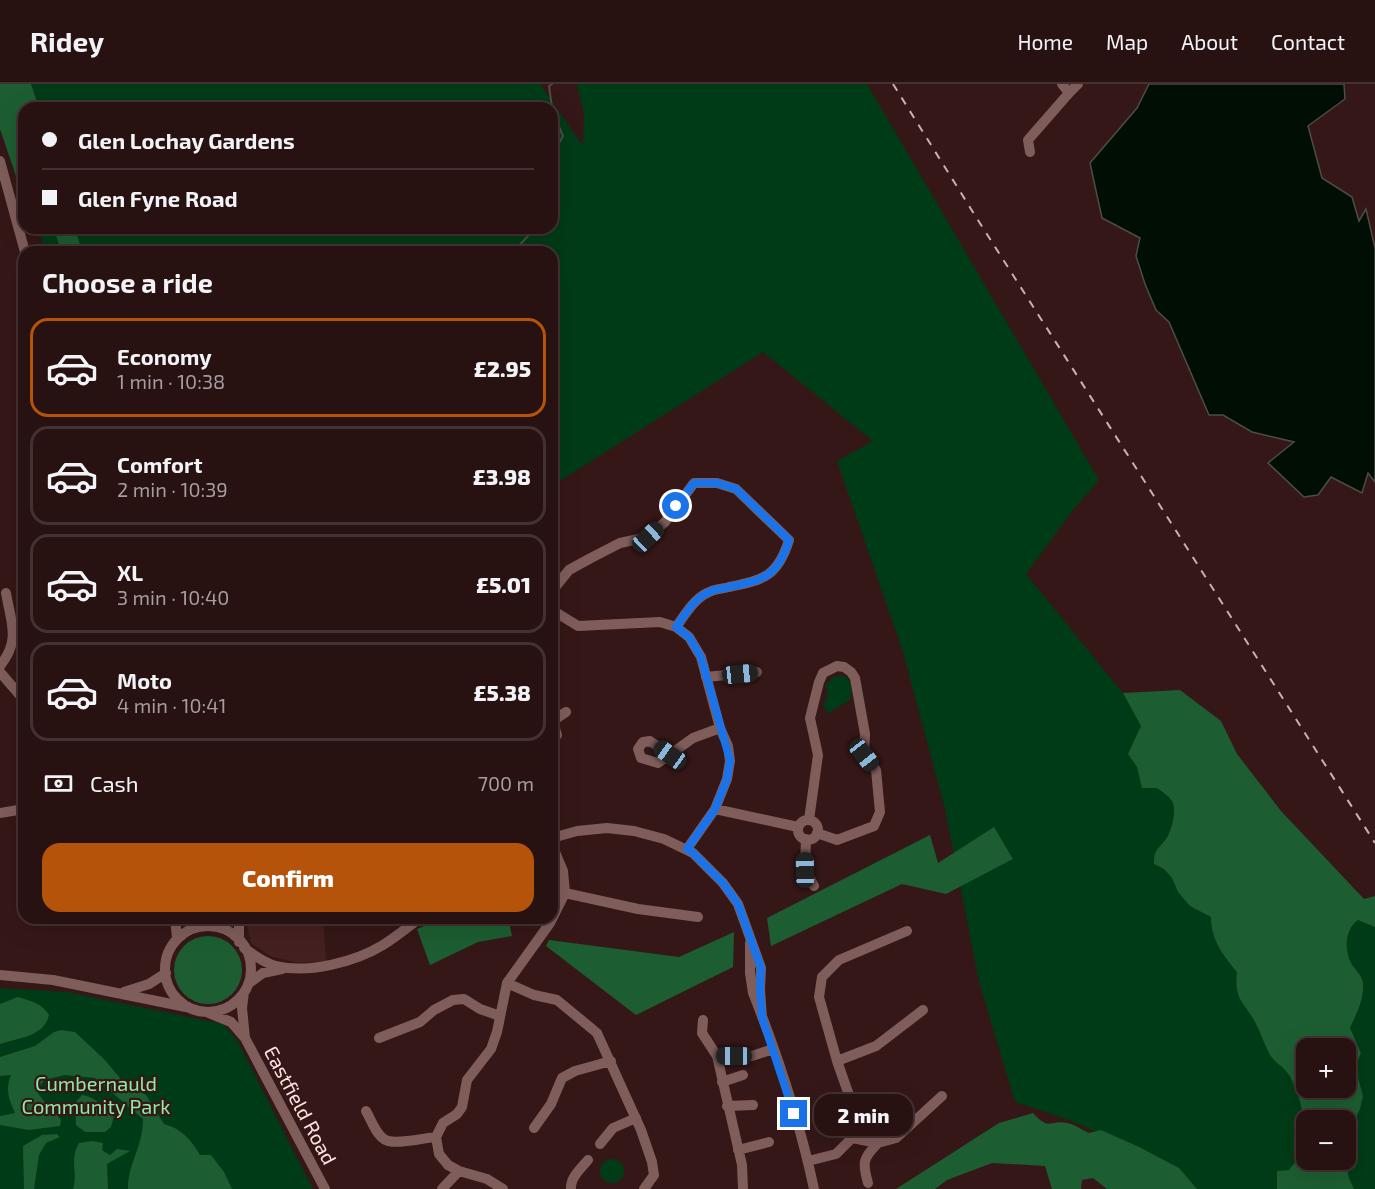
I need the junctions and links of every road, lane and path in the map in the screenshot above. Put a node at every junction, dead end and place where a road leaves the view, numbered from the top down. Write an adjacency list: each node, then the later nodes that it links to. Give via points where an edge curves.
1 (1078, 84): 2 (street)
2 (1065, 88): 3 (street, via 1023,142)
3 (1030, 152)
4 (0, 161): 5 (street)
5 (18, 227)
6 (558, 584): 10 (street, via 570,570 620,543 648,537 665,522 694,483 717,483 736,489 789,540 784,557 774,571 753,582 708,591 695,601)
7 (6, 593): 8 (street)
8 (4, 612): 11 (street, via 14,642)
9 (558, 614): 10 (street, via 578,626 660,621)
10 (676, 627): 14 (street, via 689,637 701,657)
11 (0, 666)
12 (0, 672): 15 (street)
13 (757, 672): 14 (street)
14 (706, 677): 18 (street)
15 (18, 693)
16 (566, 712): 17 (street)
17 (558, 717)
18 (720, 728): 19 (street, via 693,738); 20 (street, via 730,760)
19 (670, 755)
20 (715, 809): 24 (street); 28 (street)
21 (18, 810): 22 (street)
22 (0, 813)
23 (809, 820): 24 (street); 25 (street, via 815,822); 25 (street, via 818,755 810,718 823,673 844,667 855,678 865,734 864,755 876,770 880,812 874,826 837,840)
24 (798, 827): 27 (street, via 800,836)
25 (817, 833): 27 (street)
26 (558, 836): 28 (street, via 607,828 634,831)
27 (806, 840): 30 (street, via 805,870)
28 (687, 849): 55 (street, via 723,883 738,904 761,968 762,1017)
29 (558, 859): 31 (street)
30 (814, 886)
31 (565, 893): 32 (street); 33 (street, via 638,909)
32 (558, 907)
33 (698, 916)
34 (176, 924): 40 (street)
35 (240, 924): 41 (street)
36 (411, 924): 42 (street, via 365,954 331,964)
37 (549, 924): 45 (street)
38 (209, 925): 40 (street, via 194,927); 41 (street, via 233,935)
39 (907, 931): 58 (street, via 839,960 822,978 819,997)
40 (177, 938): 43 (street, via 167,959)
41 (242, 945): 42 (street, via 263,960); 46 (street, via 251,970)
42 (287, 968): 46 (street, via 269,971)
43 (166, 973): 47 (street, via 135,990); 48 (street, via 170,987)
44 (0, 975): 47 (street, via 53,980)
45 (507, 983): 51 (street); 57 (street, via 563,1004 597,1033)
46 (246, 988): 50 (street, via 230,1006); 53 (street, Eastfield Road, via 242,1008)
47 (118, 993): 48 (street)
48 (189, 1008): 50 (street)
49 (923, 1010): 58 (street, via 876,1046)
50 (203, 1012): 53 (street, Eastfield Road, via 231,1022)
51 (500, 1016): 54 (street, via 464,999 453,1000 420,1022); 67 (street, via 491,1049 466,1080 462,1107 443,1124)
52 (703, 1020): 56 (street, via 702,1033)
53 (245, 1038): 77 (street, Eastfield Road)
54 (379, 1038)
55 (773, 1049): 56 (street, via 752,1056); 74 (street)
56 (717, 1056): 60 (street)
57 (611, 1061): 65 (street); 66 (street, via 562,1078 551,1104)
58 (837, 1061): 68 (street, via 857,1118)
59 (743, 1075): 60 (street)
60 (722, 1082): 63 (street)
61 (942, 1096): 70 (street, via 896,1138)
62 (753, 1105): 63 (street)
63 (727, 1106): 72 (street)
64 (366, 1111): 67 (street, via 382,1138 395,1144)
65 (636, 1118): 71 (street, via 613,1128); 81 (street, via 654,1175)
66 (534, 1128)
67 (436, 1137): 75 (street, via 443,1161)
68 (852, 1138): 70 (street); 74 (street, via 836,1154)
69 (769, 1142): 72 (street)
70 (878, 1143): 76 (street, via 866,1155 863,1168)
71 (600, 1144)
72 (738, 1150): 82 (street)
73 (588, 1160): 80 (street, via 573,1179)
74 (808, 1161): 83 (street)
75 (459, 1171): 78 (street); 79 (street, via 487,1179)
76 (868, 1183)
77 (325, 1189)
78 (442, 1189)
79 (503, 1189)
80 (571, 1189)
81 (644, 1189)
82 (743, 1189)
83 (814, 1189)

